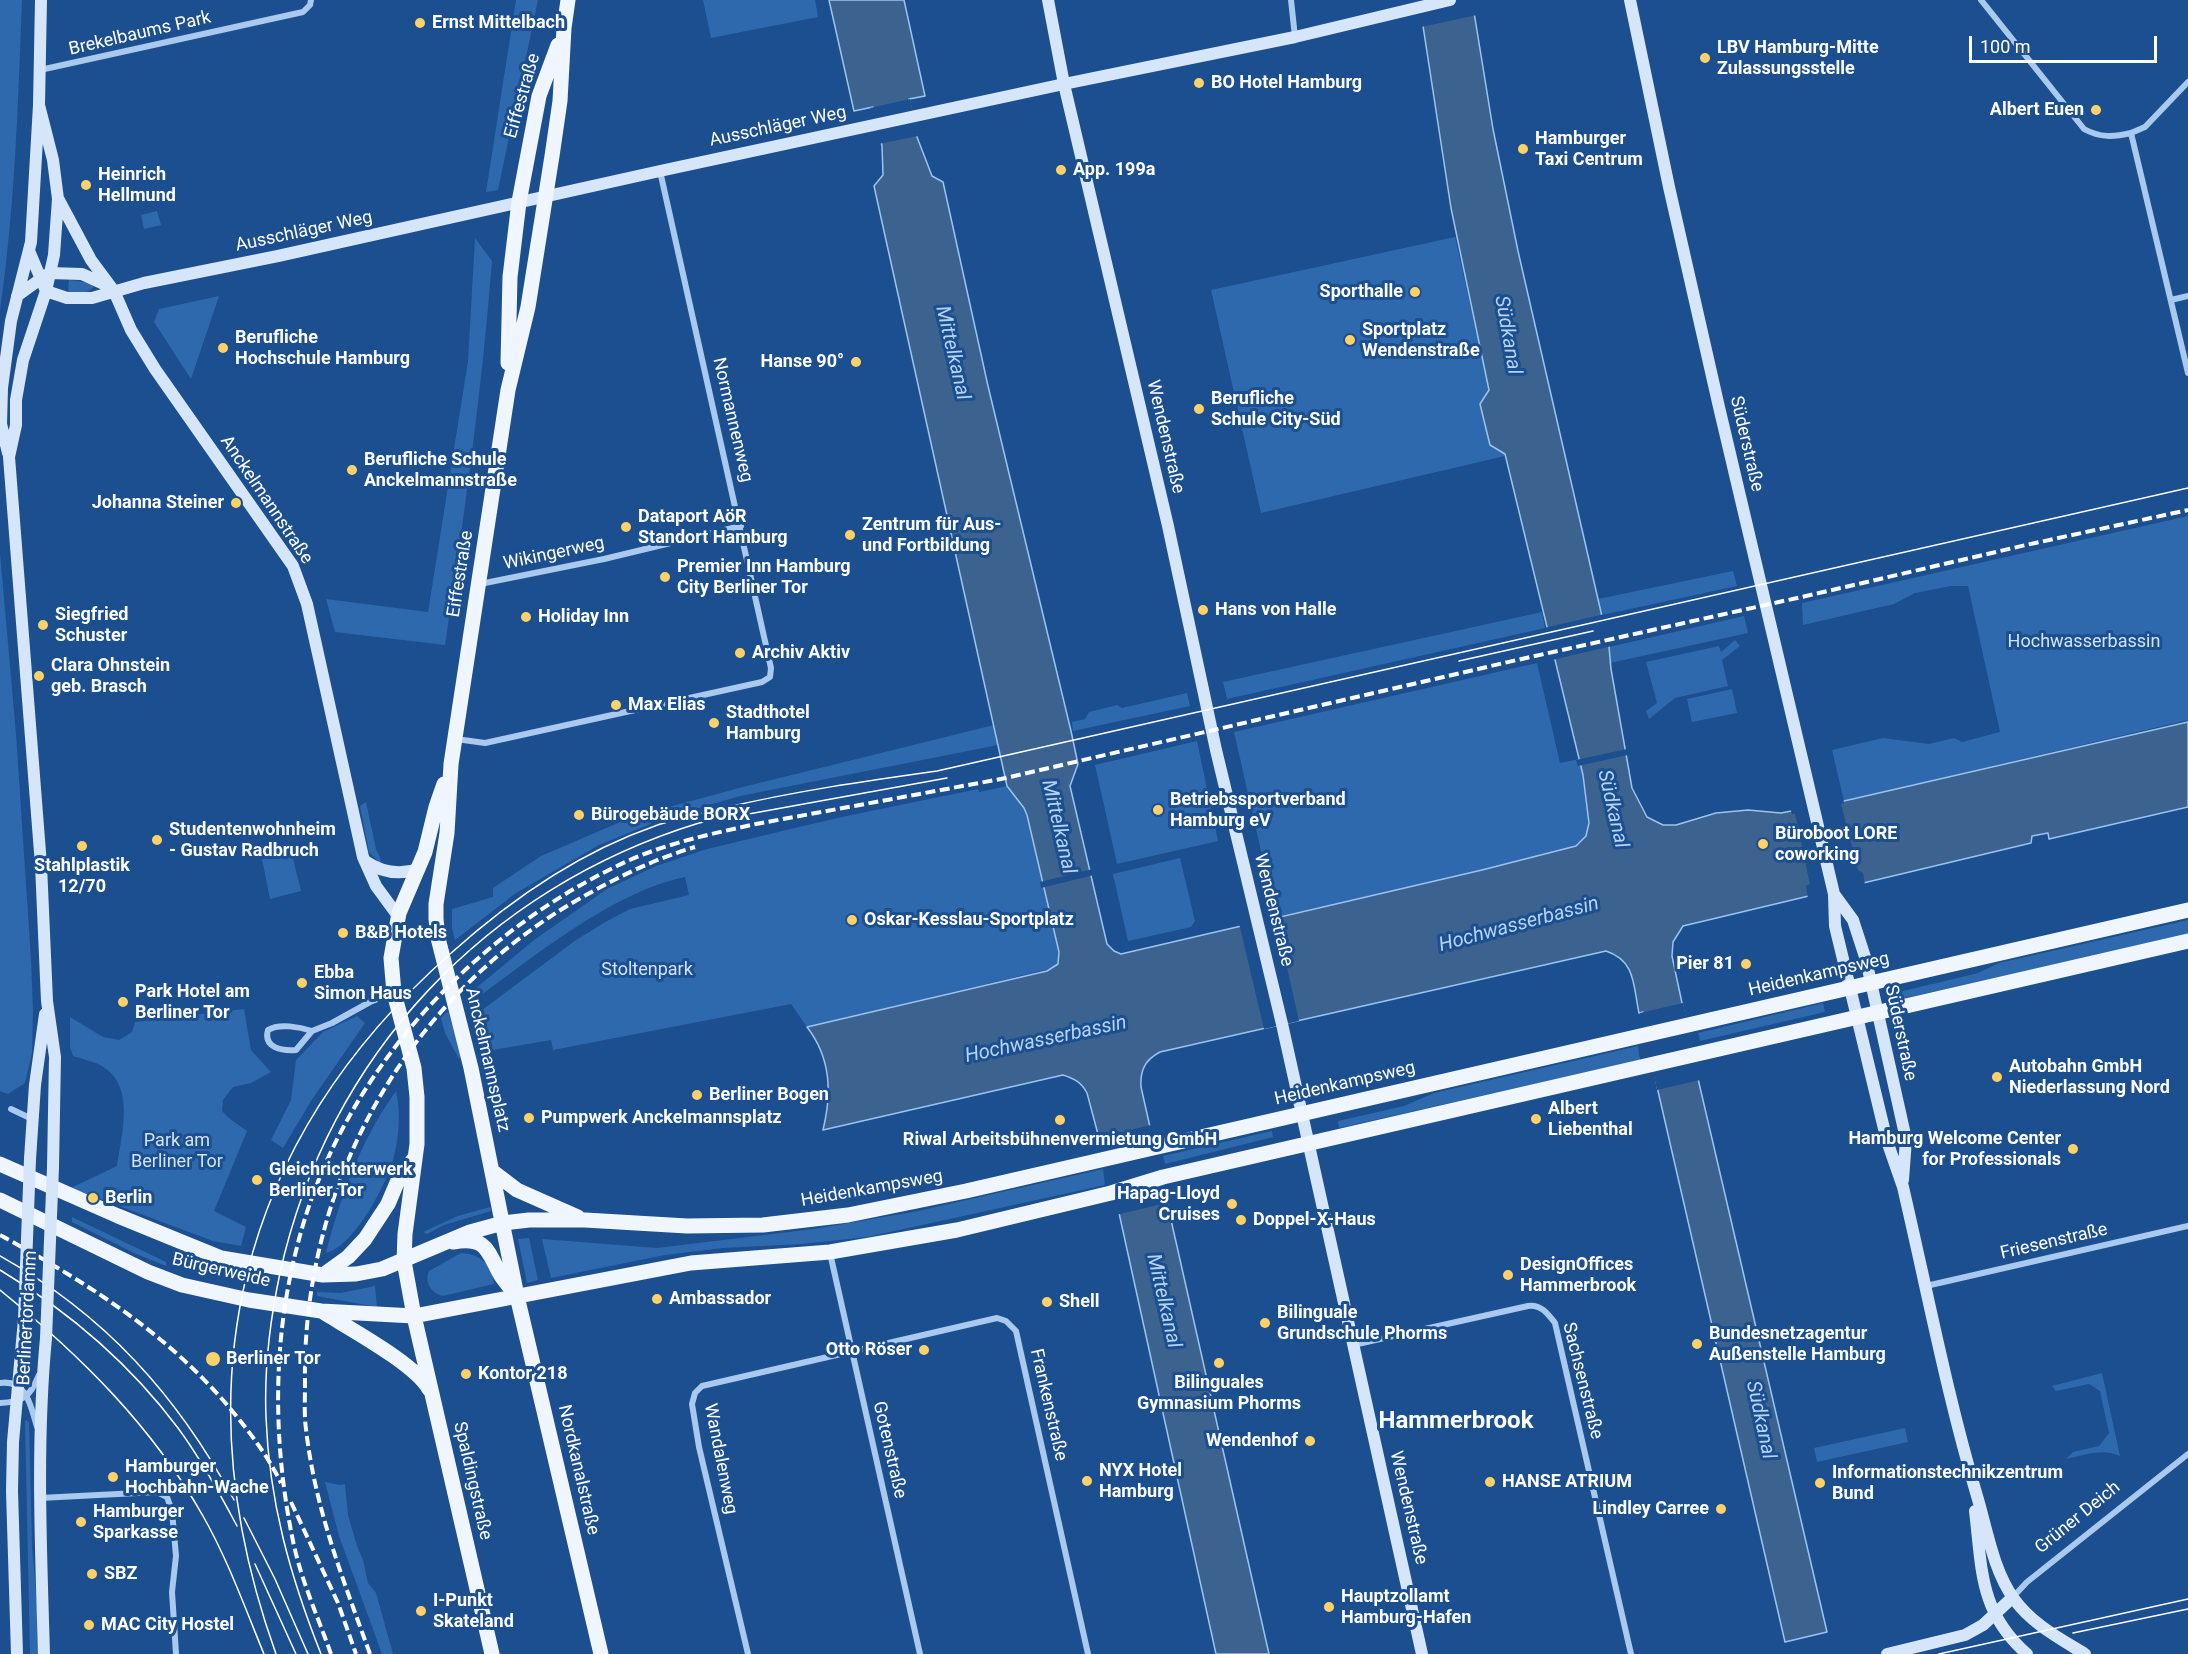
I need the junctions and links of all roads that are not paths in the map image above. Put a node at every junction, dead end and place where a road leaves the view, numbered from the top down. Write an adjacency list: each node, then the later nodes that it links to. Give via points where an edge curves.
1 (41, 0): 11 (main road)
2 (311, 0): 11 (street, Brekelbaums Park, via 303,12)
3 (568, 0): 9 (main road, Eiffestraße)
4 (1048, 0): 13 (main road, Wendenstraße)
5 (1291, 0): 10 (street)
6 (1450, 0): 10 (main road, Ausschläger Weg)
7 (1630, 0): 35 (main road, Süderstraße, via 1711,374)
8 (1981, 0): 15 (street, via 2084,129 2108,137)
9 (564, 28): 17 (main road, Eiffestraße, via 560,101); 19 (main road, Eiffestraße, via 539,96)
10 (1295, 37): 13 (main road, Ausschläger Weg)
11 (39, 70): 14 (main road)
12 (2188, 82): 15 (street, via 2145,127)
13 (1064, 84): 16 (main road, Ausschläger Weg); 48 (main road, Wendenstraße)
14 (39, 105): 18 (main road); 20 (main road)
15 (2131, 133): 25 (street)
16 (660, 171): 17 (main road, Ausschläger Weg); 29 (street, Normannenweg)
17 (545, 196): 19 (main road, Ausschläger Weg); 27 (main road, Eiffestraße, via 528,307)
18 (58, 199): 21 (main road, via 54,255); 22 (main road, Anckelmannstraße, via 91,260)
19 (519, 202): 22 (main road, Ausschläger Weg); 27 (main road, Eiffestraße, via 510,277)
20 (30, 253): 21 (main road); 23 (main road)
21 (45, 281): 22 (main road, via 82,274); 22 (main road, Ausschläger Weg, via 60,297 77,300); 23 (main road); 28 (main road, via 23,360)
22 (114, 291): 33 (main road, Anckelmannstraße, via 131,330 155,369 292,566 307,604)
23 (17, 296): 28 (main road, via 2,387 1,424)
24 (2188, 296): 25 (street)
25 (2171, 300): 26 (street)
26 (2188, 373)
27 (508, 390): 30 (main road, Eiffestraße)
28 (9, 457): 43 (main road, via 41,864)
29 (741, 526): 30 (street, Wikingerweg); 31 (street, Normannenweg, via 770,677 762,682 485,743)
30 (479, 584): 31 (main road, Eiffestraße)
31 (455, 739): 32 (main road, Eiffestraße)
32 (451, 764): 34 (main road, Eiffestraße); 36 (main road, Eiffestraße, via 447,833)
33 (365, 861): 34 (main road, via 396,873); 38 (main road, Anckelmannstraße, via 376,886)
34 (419, 869): 38 (main road, Eiffestraße)
35 (1834, 894): 40 (main road, Süderstraße, via 1853,920); 41 (main road, Süderstraße, via 1835,926)
36 (436, 904): 53 (main road, Anckelmannsplatz, via 438,938)
37 (2188, 910): 40 (main road, Heidenkampsweg)
38 (398, 916): 42 (main road, Eiffestraße, via 391,958)
39 (2188, 941): 44 (main road)
40 (1871, 983): 41 (main road, Heidenkampsweg); 44 (main road, Süderstraße)
41 (1850, 987): 45 (main road, Süderstraße); 48 (main road, Heidenkampsweg)
42 (393, 993): 46 (street); 51 (main road, via 414,1068)
43 (47, 1001): 49 (main road, Berlinertordamm); 69 (main road, Berlinertordamm, bridge, via 55,1057)
44 (1878, 1012): 45 (main road); 54 (main road, Süderstraße, via 1906,1139)
45 (1857, 1017): 50 (main road); 54 (main road, Süderstraße, via 1887,1141)
46 (312, 1031): 46 (street, via 296,1050 278,1048 267,1037 273,1027)
47 (11, 1109): 49 (street)
48 (1301, 1114): 50 (main road, Wendenstraße); 56 (main road, Heidenkampsweg, via 848,1215 746,1226)
49 (32, 1119): 71 (main road, Berlinertordamm, bridge, via 24,1319)
50 (1308, 1144): 60 (main road, via 957,1230); 67 (main road, Wendenstraße)
51 (416, 1158): 61 (main road); 62 (main road, via 399,1178 388,1204 365,1239)
52 (0, 1164): 62 (main road, Bürgerweide, via 221,1258)
53 (492, 1171): 56 (main road, via 517,1190); 57 (main road, Anckelmannsplatz)
54 (1903, 1187): 63 (main road, Süderstraße)
55 (0, 1200): 65 (main road, Bürgerweide, via 174,1283)
56 (585, 1220): 57 (main road, Heidenkampsweg)
57 (503, 1223): 59 (main road); 64 (main road, Anckelmannsplatz)
58 (2188, 1226): 63 (street, Friesenstraße)
59 (446, 1243): 61 (main road); 64 (main road, via 463,1240 488,1248)
60 (830, 1252): 64 (main road, via 692,1263); 68 (street, Gotenstraße)
61 (404, 1261): 62 (main road, Bürgerweide, via 356,1274); 66 (main road)
62 (323, 1275)
63 (1926, 1286): 77 (main road, Süderstraße)
64 (517, 1296): 66 (main road); 85 (main road, Nordkanalstraße)
65 (321, 1311): 66 (main road, Bürgerweide); 72 (main road, via 421,1378)
66 (414, 1316): 72 (main road, Spaldingstraße)
67 (1353, 1346): 89 (main road, Wendenstraße); 90 (street, Sachsenstraße, via 1528,1306 1537,1305 1555,1323)
68 (851, 1351): 86 (street, Wandalenweg, via 702,1386 694,1397 699,1447); 87 (street, Gotenstraße); 88 (street, Frankenstraße, via 997,1318 1016,1331)
69 (44, 1363): 73 (street, via 34,1388); 75 (main road, Berlinertordamm)
70 (0, 1383): 71 (street)
71 (17, 1385): 73 (main road, Berlinertordamm)
72 (433, 1397): 84 (main road, Spaldingstraße)
73 (21, 1399): 74 (street); 75 (street); 81 (main road, Berlinertordamm, via 12,1491)
74 (0, 1403)
75 (41, 1438): 78 (main road, Berlinertordamm)
76 (2188, 1454): 79 (street, Grüner Deich)
77 (1970, 1474): 79 (main road, Süderstraße, via 2001,1574); 80 (main road, Süderstraße, via 1984,1585)
78 (40, 1498): 82 (main road, Berlinertordamm); 83 (street, via 157,1492 167,1497 176,1556 172,1592)
79 (2013, 1597): 80 (main road, Grüner Deich); 93 (main road, Süderstraße, via 2046,1630)
80 (1995, 1615): 91 (main road, Grüner Deich, via 1955,1639); 92 (main road, Süderstraße)
81 (17, 1654)
82 (44, 1654)
83 (176, 1654)
84 (492, 1654)
85 (600, 1654)
86 (748, 1654)
87 (920, 1654)
88 (1088, 1654)
89 (1422, 1654)
90 (1631, 1654)
91 (1887, 1654)
92 (2027, 1654)
93 (2084, 1654)

